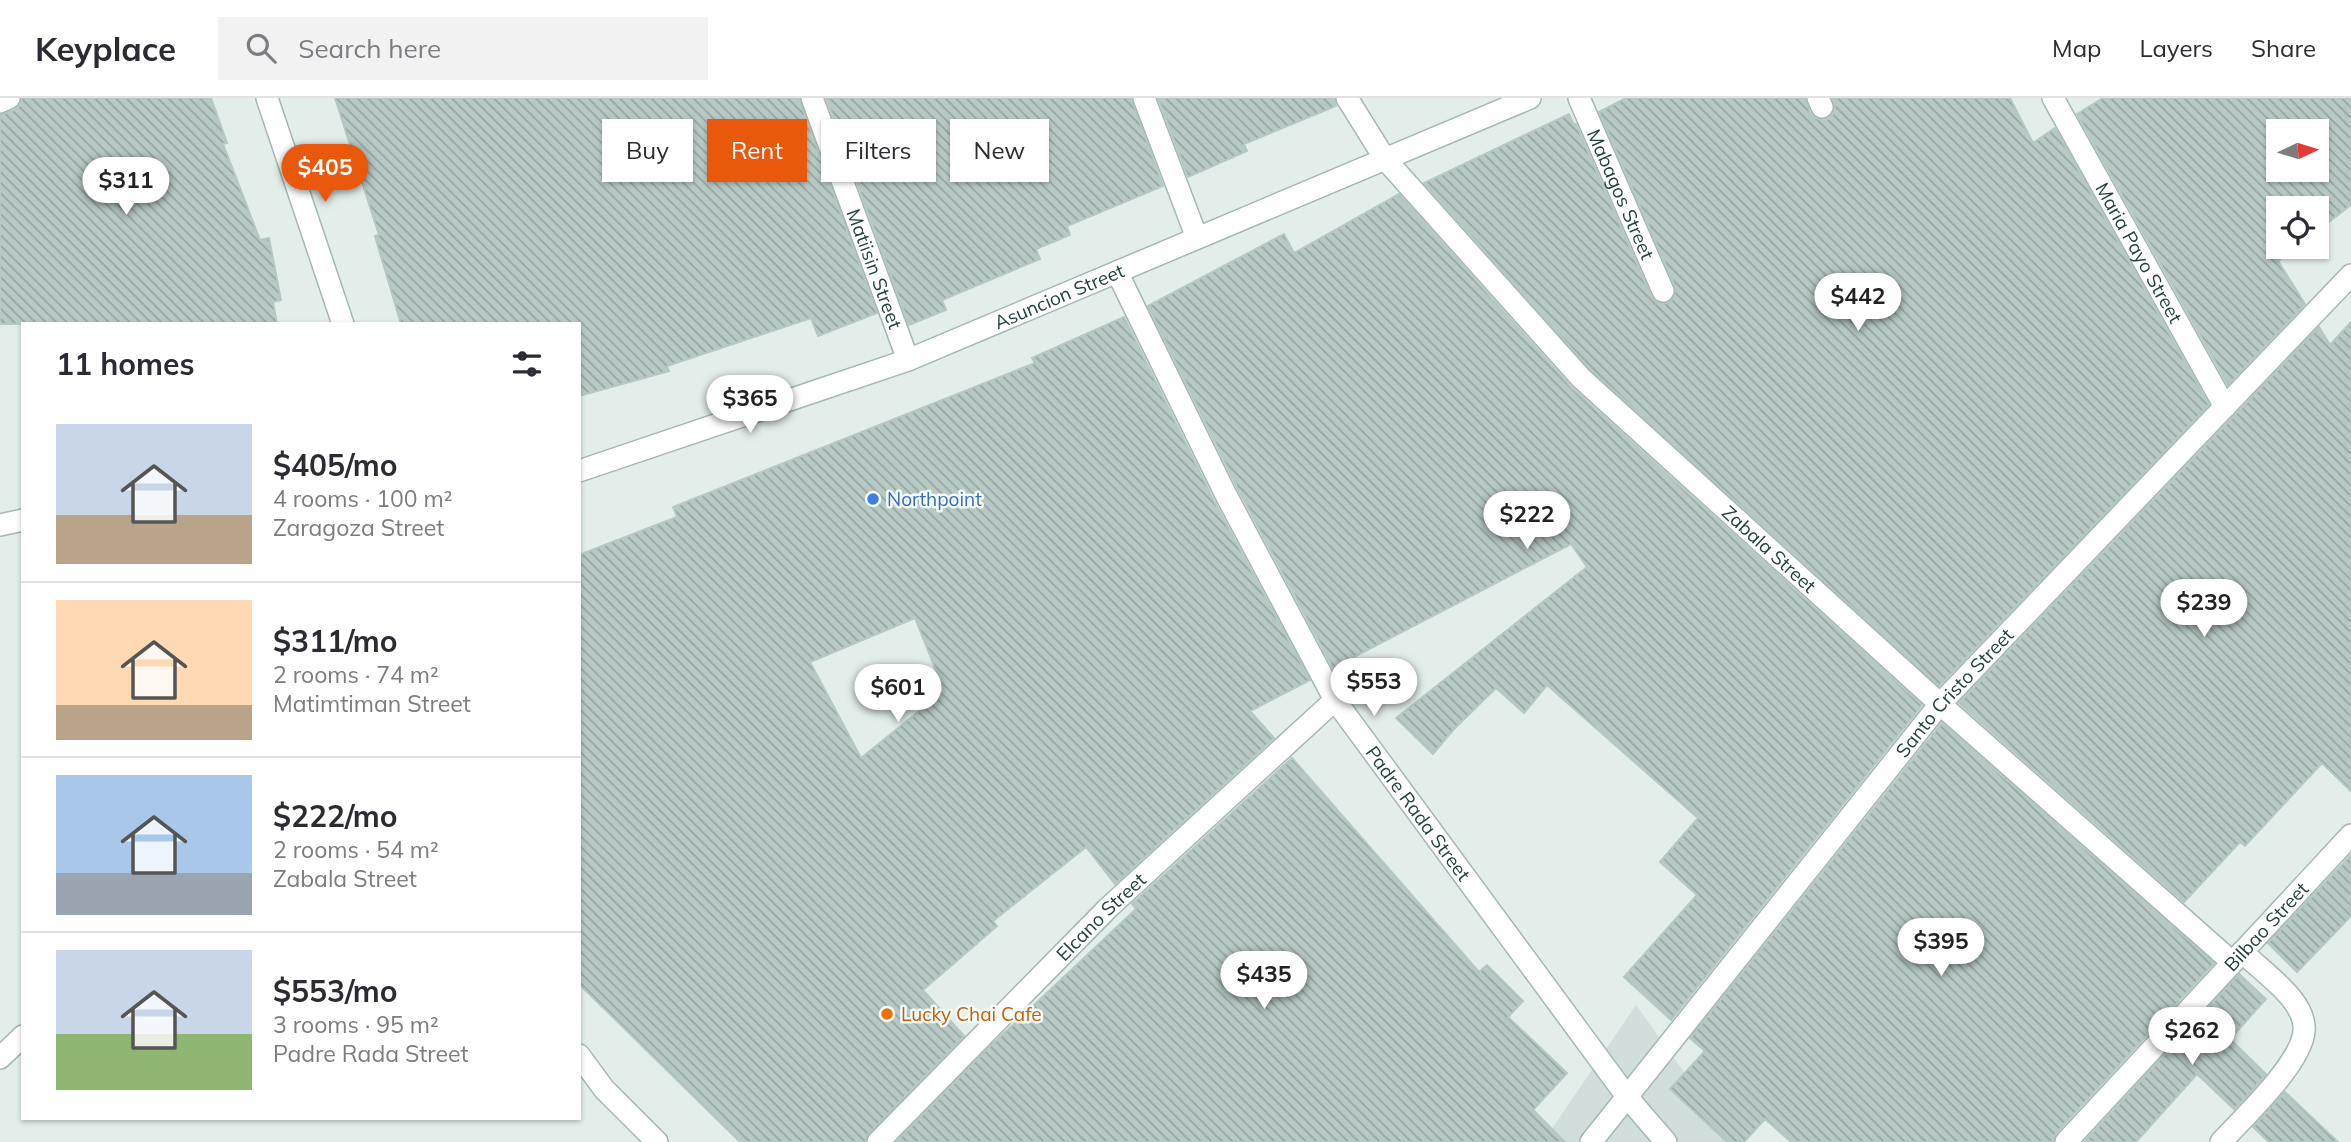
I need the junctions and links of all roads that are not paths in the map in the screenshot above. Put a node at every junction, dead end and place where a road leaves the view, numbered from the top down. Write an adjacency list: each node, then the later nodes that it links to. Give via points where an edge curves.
1 (9, 98): 9 (street)
2 (267, 98): 15 (street)
3 (811, 98): 16 (street, Matiisin Street)
4 (1144, 98): 11 (street)
5 (1347, 98): 10 (street, Zabala Street)
6 (1530, 98): 10 (street, Asuncion Street)
7 (1579, 98): 14 (street, Mabagos Street)
8 (2053, 98): 17 (street, Maria Payo Street)
9 (0, 102)
10 (1385, 159): 11 (street, Asuncion Street); 22 (street, Zabala Street, via 1581,378)
11 (1197, 238): 12 (street, Asuncion Street)
12 (1117, 272): 16 (street, Asuncion Street); 21 (street, Padre Rada Street, via 1226,495)
13 (2351, 275): 17 (street, Santo Cristo Street)
14 (1663, 291)
15 (342, 322)
16 (908, 360): 18 (street, Asuncion Street)
17 (2225, 407): 22 (street, Santo Cristo Street)
18 (581, 470)
19 (21, 520): 20 (street)
20 (0, 525)
21 (1335, 700): 28 (street, Padre Rada Street); 30 (street, Elcano Street, via 1108,908)
22 (1940, 704): 24 (street, Zabala Street); 28 (street, Santo Cristo Street)
23 (2351, 835): 24 (street, Bilbao Street)
24 (2237, 957): 33 (street, Bilbao Street); 34 (street, Zabala Street, via 2279,986 2299,1009 2305,1029 2300,1048 2281,1076)
25 (21, 1038): 26 (street)
26 (0, 1058)
27 (581, 1058): 29 (street, via 604,1089)
28 (1628, 1098): 31 (street, Santo Cristo Street); 32 (street, Padre Rada Street)
29 (657, 1142)
30 (877, 1142)
31 (1591, 1142)
32 (1666, 1142)
33 (2066, 1142)
34 (2221, 1142)

